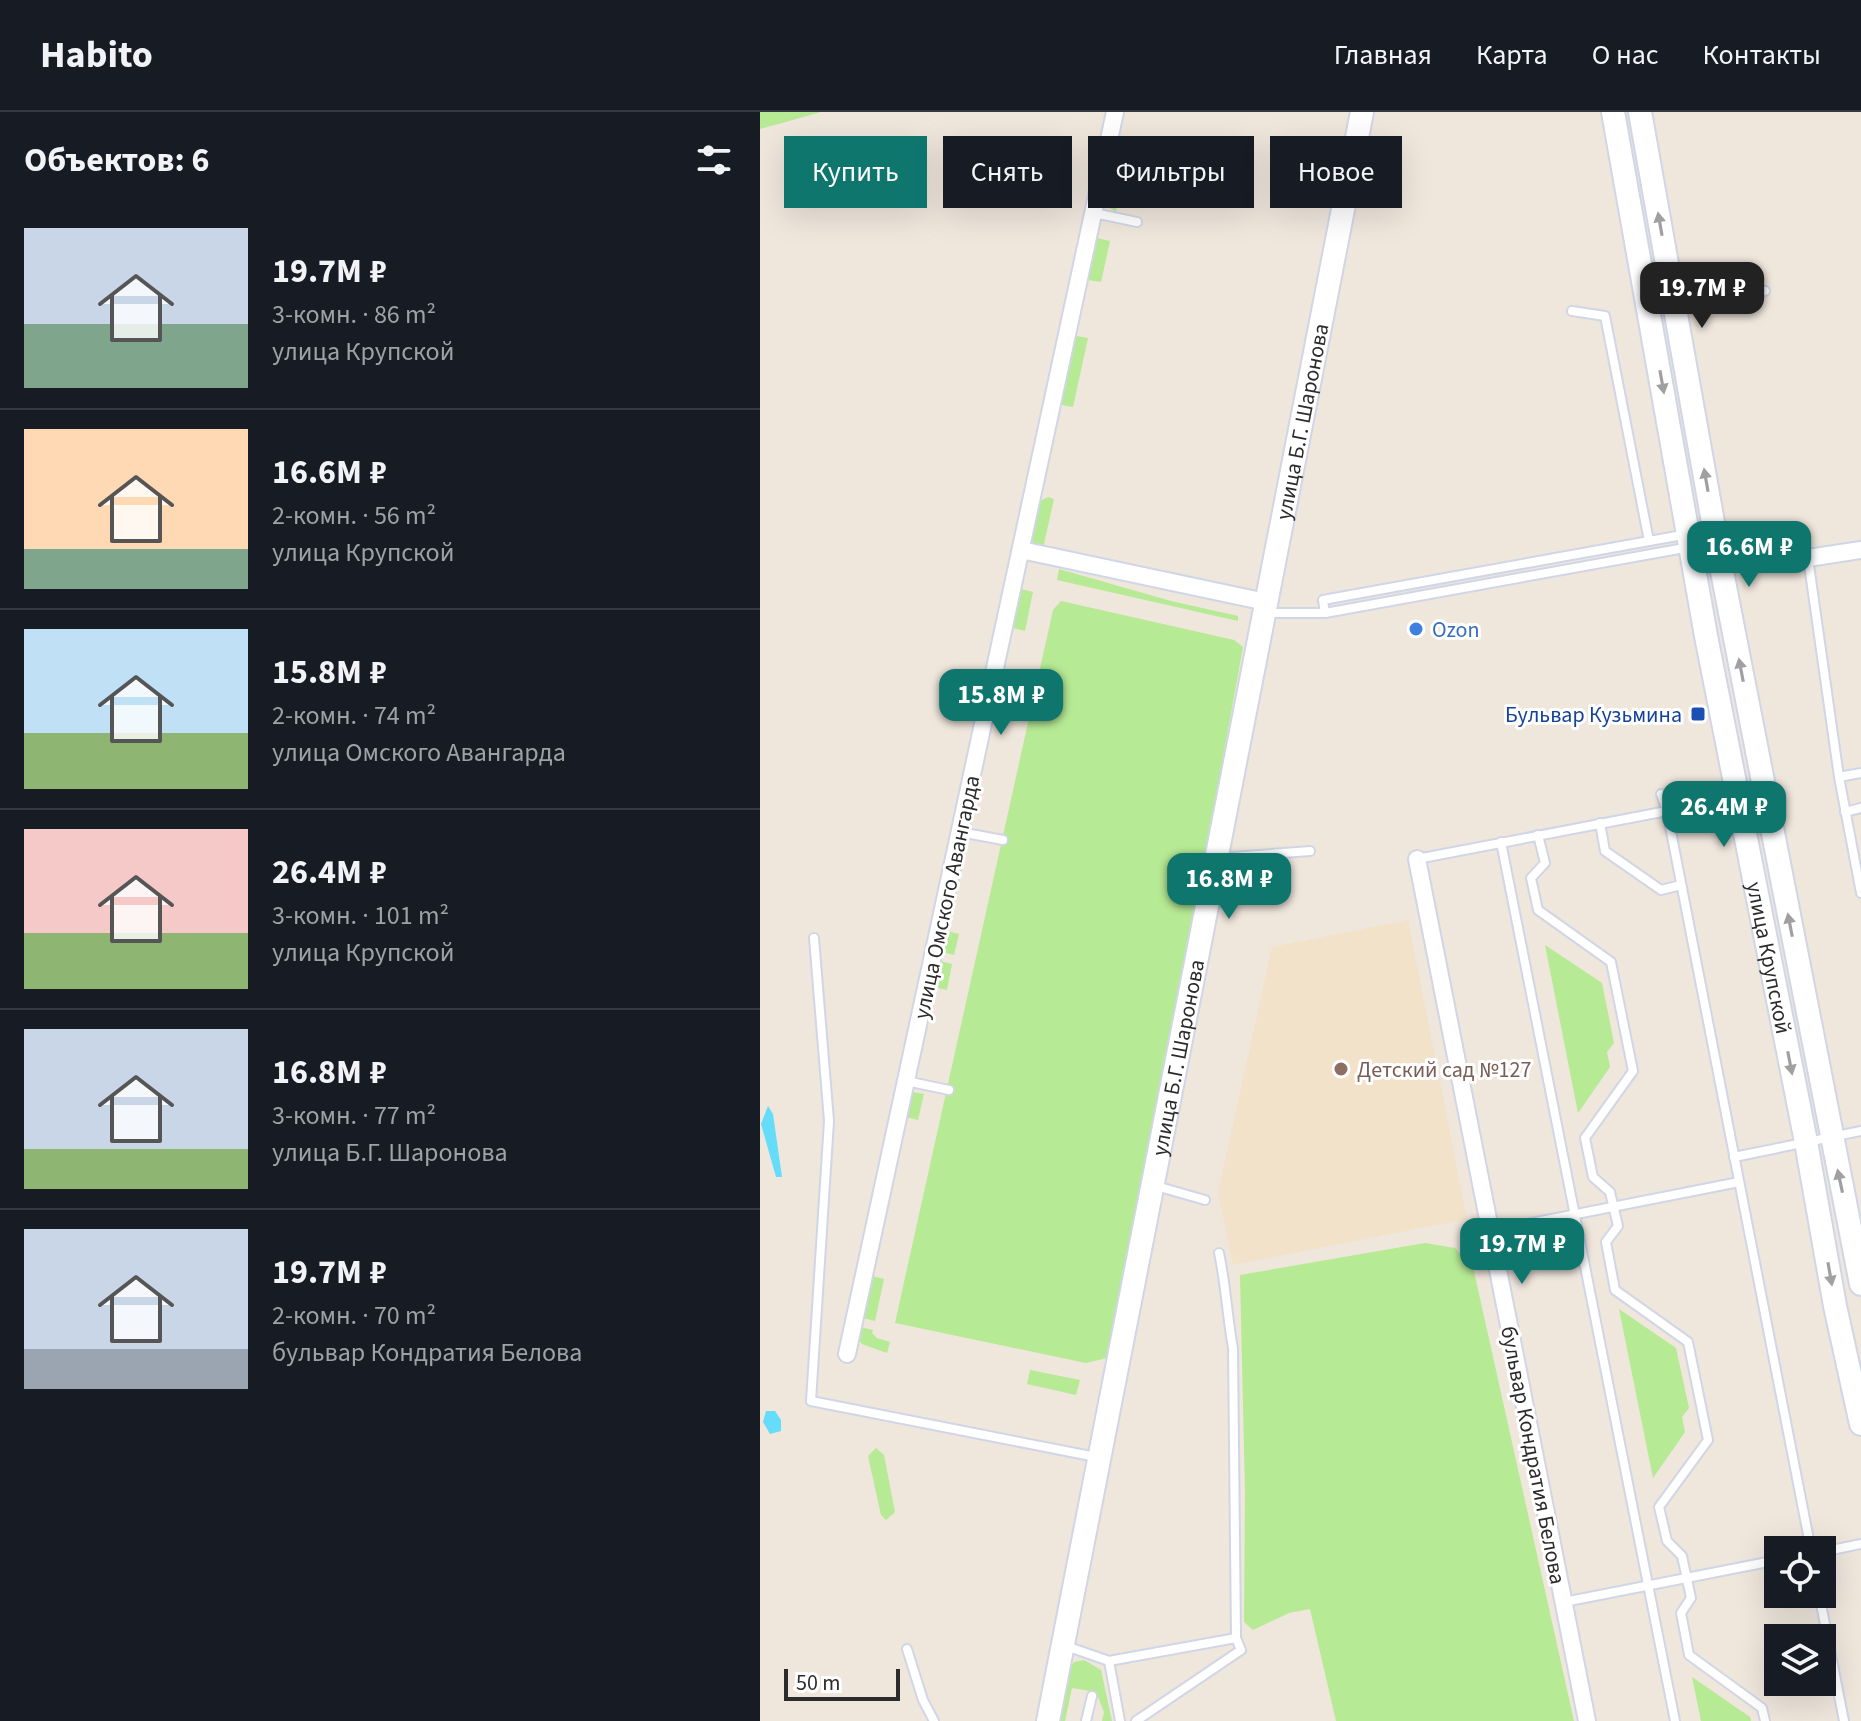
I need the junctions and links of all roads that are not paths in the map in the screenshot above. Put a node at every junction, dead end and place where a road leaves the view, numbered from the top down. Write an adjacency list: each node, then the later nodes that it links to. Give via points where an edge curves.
1 (1115, 112): 5 (street, улица Омского Авангарда)
2 (1362, 112): 16 (main road, улица Б.Г. Шаронова)
3 (1613, 112): 10 (main road, улица Крупской, one-way to 10)
4 (1640, 112): 8 (main road, улица Крупской, one-way to 4)
5 (1094, 213): 6 (lane); 12 (street, улица Омского Авангарда)
6 (1137, 222)
7 (1765, 291): 8 (lane)
8 (1675, 307): 14 (main road, улица Крупской, one-way to 8)
9 (1572, 311): 11 (lane, via 1605,316)
10 (1690, 540): 11 (lane); 17 (lane); 39 (main road, улица Крупской, one-way to 39)
11 (1649, 541): 17 (lane, via 1323,600)
12 (1021, 550): 16 (street); 25 (street, улица Омского Авангарда)
13 (1861, 550): 15 (street)
14 (1719, 556): 15 (street, via 1788,542); 38 (main road, улица Крупской, one-way to 14)
15 (1808, 558): 19 (lane)
16 (1265, 608): 17 (lane); 30 (main road, улица Б.Г. Шаронова)
17 (1325, 613)
18 (1861, 773): 19 (lane)
19 (1839, 777): 23 (lane)
20 (1661, 794): 22 (lane)
21 (1861, 808): 23 (lane)
22 (1667, 811): 24 (lane); 32 (lane)
23 (1845, 812): 33 (lane)
24 (1600, 823): 26 (lane); 32 (lane, via 1605,851 1661,890)
25 (960, 832): 27 (lane); 35 (street, улица Омского Авангарда)
26 (1538, 835): 28 (lane); 44 (lane, via 1545,863 1531,878 1538,910 1611,962 1630,1056 1633,1071 1585,1138 1593,1177 1610,1192)
27 (1003, 840)
28 (1501, 842): 31 (lane); 45 (lane)
29 (1310, 851): 30 (lane)
30 (1217, 858): 42 (main road, улица Б.Г. Шаронова)
31 (1417, 859): 46 (street, бульвар Кондратия Белова)
32 (1681, 885): 40 (lane)
33 (1861, 893)
34 (814, 938): 51 (lane, via 829,1121 811,1401)
35 (906, 1081): 36 (lane); 49 (street, улица Омского Авангарда)
36 (949, 1090)
37 (1861, 1131): 38 (lane)
38 (1831, 1137): 39 (lane); 48 (main road, улица Крупской, one-way to 38)
39 (1806, 1142): 40 (lane); 50 (main road, улица Крупской, one-way to 50)
40 (1734, 1157): 41 (lane)
41 (1739, 1182): 44 (lane); 52 (lane)
42 (1152, 1185): 43 (lane); 51 (main road, улица Б.Г. Шаронова)
43 (1205, 1200)
44 (1613, 1207): 45 (lane); 56 (lane, via 1618,1226 1606,1242 1615,1290 1688,1342 1708,1440 1659,1507 1667,1541 1682,1556)
45 (1574, 1214): 46 (lane); 57 (lane)
46 (1490, 1231): 58 (street, бульвар Кондратия Белова)
47 (1219, 1253): 60 (lane, via 1233,1348)
48 (1861, 1284)
49 (846, 1360)
50 (1861, 1424)
51 (1099, 1458): 61 (main road, улица Б.Г. Шаронова)
52 (1808, 1536)
53 (1861, 1544): 54 (lane)
54 (1836, 1549)
55 (1764, 1563): 56 (lane)
56 (1687, 1578): 57 (lane); 72 (lane, via 1691,1598 1681,1613 1689,1655 1762,1708)
57 (1648, 1586): 58 (lane); 71 (lane)
58 (1564, 1602): 70 (street, бульвар Кондратия Белова)
59 (1822, 1608): 73 (lane)
60 (1236, 1638): 63 (lane); 69 (lane, via 1241,1650)
61 (1061, 1645): 63 (lane); 66 (main road, улица Б.Г. Шаронова)
62 (907, 1649): 65 (lane)
63 (1109, 1661): 68 (lane)
64 (1092, 1696): 67 (lane)
65 (934, 1721)
66 (1048, 1721)
67 (1086, 1721)
68 (1120, 1721)
69 (1136, 1721)
70 (1587, 1721)
71 (1675, 1721)
72 (1765, 1721)
73 (1844, 1721)

